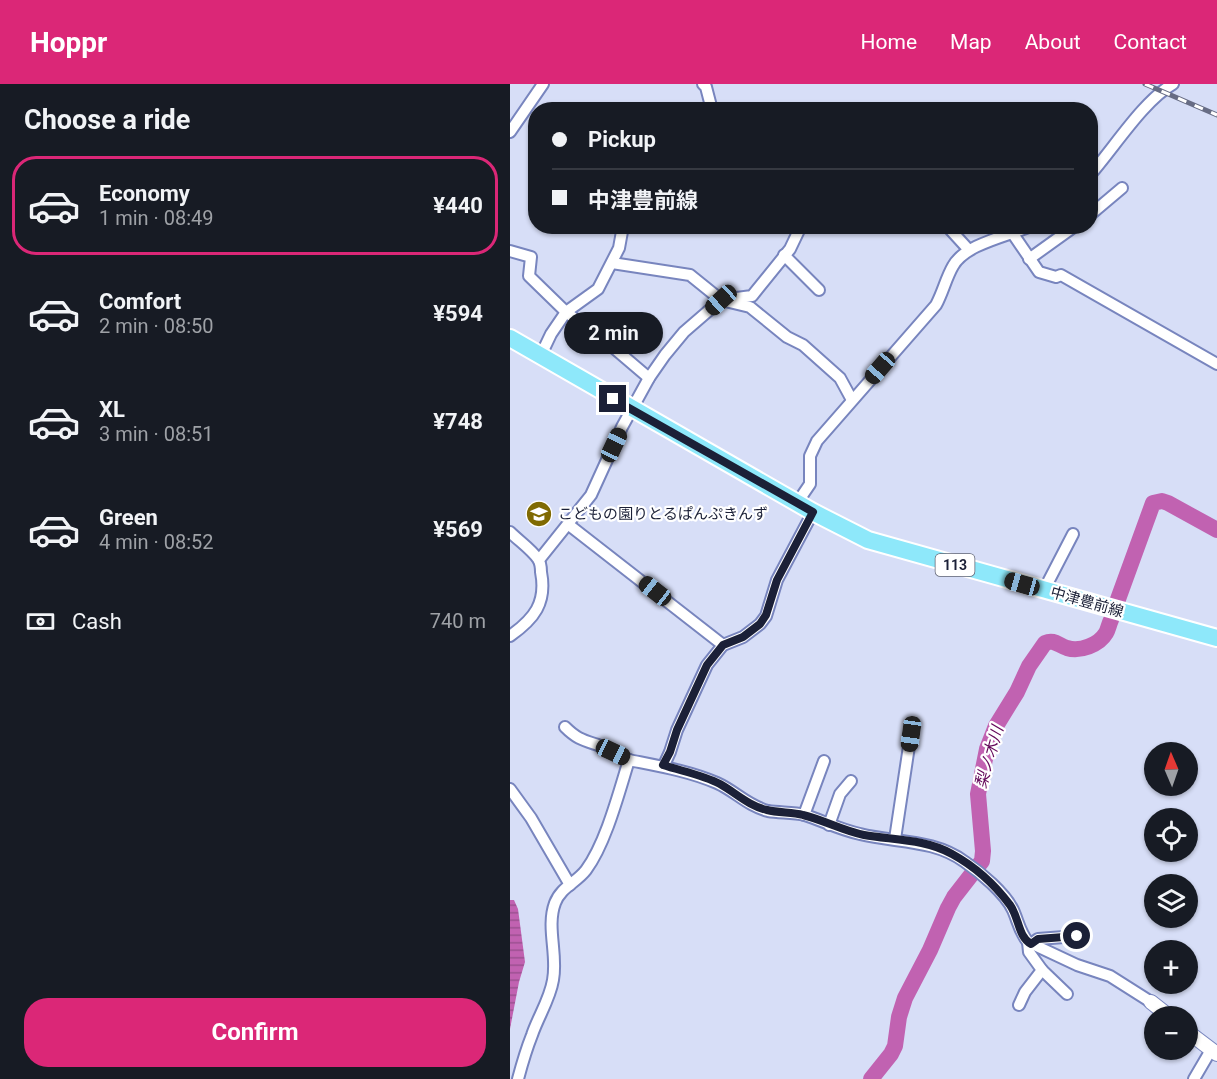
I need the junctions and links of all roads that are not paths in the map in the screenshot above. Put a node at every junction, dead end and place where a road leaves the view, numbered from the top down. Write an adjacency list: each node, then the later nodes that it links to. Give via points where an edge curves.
1 (543, 84): 4 (street)
2 (703, 84): 5 (street)
3 (1173, 84): 8 (street, via 1144,110)
4 (531, 102)
5 (710, 102)
6 (528, 106): 7 (street)
7 (510, 132)
8 (1098, 165)
9 (1122, 188): 10 (street)
10 (1098, 208)
11 (622, 234): 20 (street)
12 (796, 234): 18 (street)
13 (954, 234): 16 (street)
14 (1013, 234): 16 (street); 19 (street)
15 (1064, 234): 19 (street)
16 (968, 249): 28 (street, via 953,264 936,305)
17 (510, 251): 23 (street, via 531,257 529,276)
18 (784, 255): 21 (street); 22 (street, via 752,296)
19 (1029, 259): 26 (street, via 1039,272 1056,277 1061,274)
20 (612, 263): 22 (street, via 690,274); 23 (street, via 598,289)
21 (819, 290)
22 (721, 300): 27 (street, via 684,332); 28 (street, via 750,307 803,345 840,378)
23 (566, 312): 25 (street); 27 (street)
24 (510, 338): 25 (main road, 中津豊前線 / 113)
25 (541, 355): 29 (main road, 中津豊前線 / 113)
26 (1217, 364)
27 (649, 378): 29 (street)
28 (852, 400): 30 (street, via 817,441 810,456 810,484)
29 (632, 410): 30 (main road, 中津豊前線 / 113); 32 (street, via 591,495)
30 (797, 503): 31 (main road, 中津豊前線 / 113)
31 (813, 512): 36 (main road, 中津豊前線 / 113, via 868,540); 39 (street, via 777,580 760,624)
32 (569, 525): 35 (street); 39 (street)
33 (510, 532): 35 (street)
34 (1073, 534): 36 (street)
35 (539, 560): 37 (street, via 542,601 522,628)
36 (1044, 590): 38 (main road, 中津豊前線 / 113)
37 (510, 636)
38 (1217, 638)
39 (723, 645): 44 (street, via 707,665)
40 (565, 727): 42 (street, via 585,742)
41 (911, 734): 49 (street)
42 (629, 760): 44 (street); 50 (street, via 604,835 586,870)
43 (824, 761): 47 (street)
44 (663, 765): 47 (street, via 718,783 746,802 767,810)
45 (851, 781): 48 (street, via 840,794)
46 (510, 789): 50 (street)
47 (804, 815): 48 (street)
48 (829, 825): 49 (street)
49 (895, 839): 52 (street, via 950,852 965,862 1012,907 1023,937)
50 (570, 885): 60 (street, via 554,905 553,980)
51 (1077, 936): 52 (street)
52 (1030, 943): 53 (street, via 1029,952); 55 (street, via 1110,976)
53 (1042, 970): 54 (street); 56 (street)
54 (1067, 994)
55 (1151, 1002): 57 (street)
56 (1019, 1005)
57 (1156, 1006)
58 (1198, 1040): 59 (street)
59 (1214, 1052): 61 (street)
60 (518, 1079)
61 (1194, 1079)

